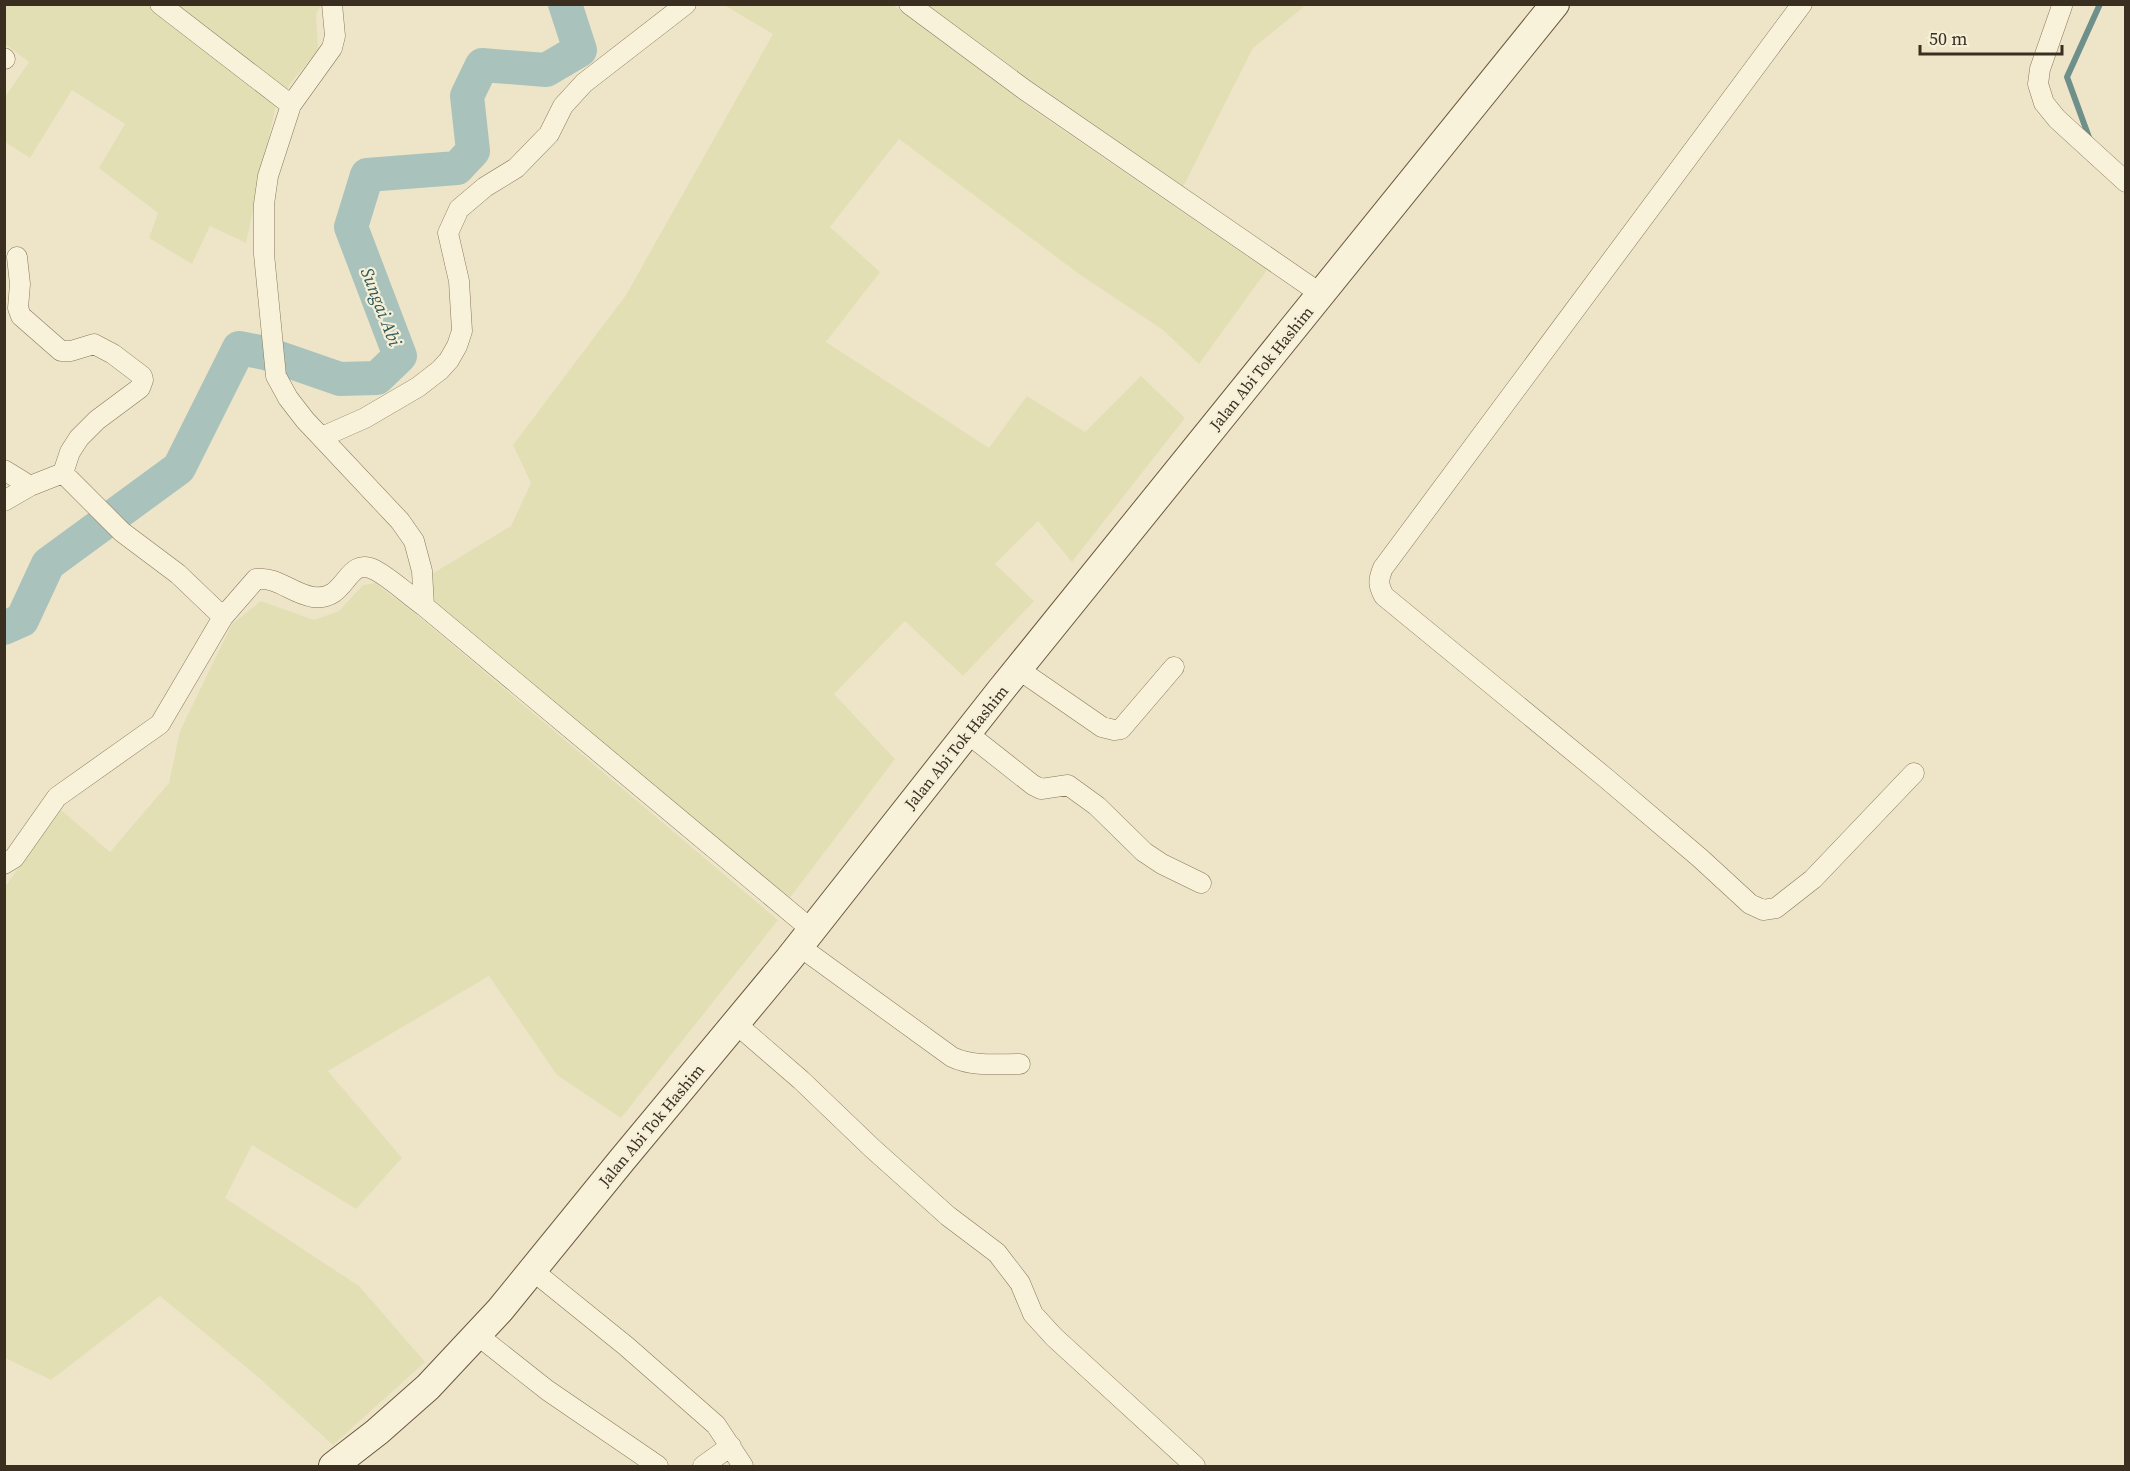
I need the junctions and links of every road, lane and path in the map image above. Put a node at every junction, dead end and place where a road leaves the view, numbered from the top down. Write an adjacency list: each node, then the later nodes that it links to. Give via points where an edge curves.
1 (160, 4): 8 (street)
2 (332, 4): 8 (street, via 332,48)
3 (686, 4): 12 (street, via 584,83 562,106 549,134 516,168 459,209 448,233 459,281 462,331 449,360 418,387 365,418)
4 (909, 4): 11 (street, via 1025,90)
5 (1555, 4): 11 (main road, Jalan Abi Tok Hashim)
6 (1802, 4): 22 (street, via 1383,568 1378,585 1384,596 1607,779 1749,904 1763,910 1776,908 1813,879)
7 (2062, 6): 9 (street, via 2040,69 2038,84 2044,103)
8 (291, 105): 12 (street, via 268,176 264,204 266,284 276,376 288,398)
9 (2126, 182)
10 (16, 257): 14 (street, via 21,316 61,351 94,344 113,354 143,380 140,388 79,438)
11 (1321, 294): 20 (main road, Jalan Abi Tok Hashim)
12 (322, 437): 17 (street, via 414,541 422,571)
13 (4, 470): 15 (street)
14 (63, 473): 15 (street); 18 (street, via 122,532 178,574)
15 (30, 486): 16 (street)
16 (4, 501)
17 (424, 606): 18 (street, via 374,570 363,567 355,569 331,595 320,597 302,594 269,578 256,579); 25 (street)
18 (223, 617): 23 (street, via 160,724 57,796 14,858)
19 (1174, 667): 20 (street, via 1121,729 1114,730 1102,727)
20 (1018, 669): 21 (main road, Jalan Abi Tok Hashim)
21 (967, 733): 24 (street, via 1033,785 1041,789 1068,785 1097,806 1143,852); 25 (main road, Jalan Abi Tok Hashim)
22 (1914, 773)
23 (4, 864)
24 (1201, 883)
25 (805, 938): 26 (main road, Jalan Abi Tok Hashim); 27 (street, via 952,1057 973,1064)
26 (735, 1023): 28 (main road, Jalan Abi Tok Hashim); 35 (street, via 948,1216 997,1253 1020,1283 1033,1314 1054,1337)
27 (1020, 1064)
28 (532, 1270): 29 (main road, Jalan Abi Tok Hashim); 30 (street, via 688,1400 716,1425)
29 (476, 1334): 31 (main road, Jalan Abi Tok Hashim, via 428,1388); 32 (street, via 547,1390)
30 (731, 1446): 33 (street); 34 (street)
31 (333, 1467)
32 (658, 1467)
33 (703, 1467)
34 (743, 1467)
35 (1195, 1467)

